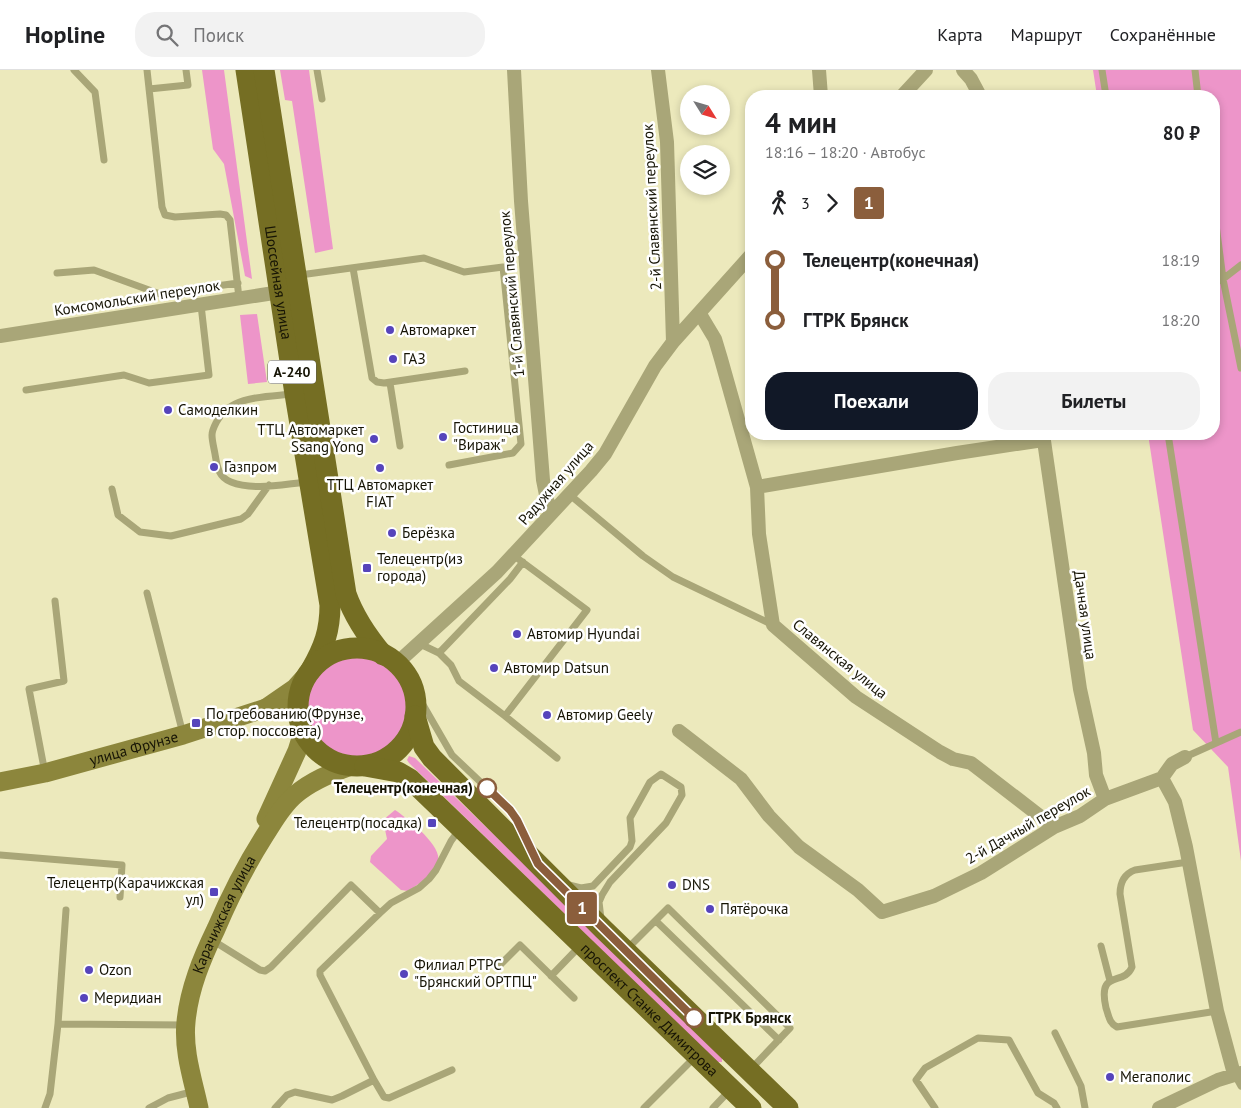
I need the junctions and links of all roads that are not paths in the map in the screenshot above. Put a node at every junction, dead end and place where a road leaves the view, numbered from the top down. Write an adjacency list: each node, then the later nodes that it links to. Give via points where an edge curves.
1 (74, 70): 21 (lane, via 95,92)
2 (147, 70): 14 (lane)
3 (186, 70): 14 (lane, via 188,85)
4 (246, 70): 31 (main road, Шоссейная улица / А-240)
5 (264, 70): 27 (main road, Шоссейная улица / А-240)
6 (317, 70): 20 (lane)
7 (514, 70): 52 (street, 1-й Славянский переулок, via 542,480)
8 (658, 70): 36 (street, 2-й Славянский переулок, via 667,142)
9 (819, 70): 15 (street)
10 (926, 70): 16 (street)
11 (963, 70): 17 (street)
12 (1102, 70): 18 (lane)
13 (1195, 70): 19 (lane)
14 (149, 88): 30 (lane, via 162,207 166,215 175,217 226,216 230,220)
15 (821, 90)
16 (908, 90)
17 (977, 90)
18 (1105, 90)
19 (1197, 90)
20 (322, 99)
21 (104, 160)
22 (1220, 256): 28 (lane)
23 (745, 261): 34 (street, Радужная улица)
24 (1241, 265): 28 (lane)
25 (353, 268): 27 (lane); 39 (lane, via 372,378 377,382); 46 (lane, via 424,258 464,272 503,267 522,444 513,453)
26 (57, 273): 30 (lane, via 94,270 160,294)
27 (295, 276): 59 (main road, Шоссейная улица / А-240, via 346,594 363,629)
28 (1223, 279): 29 (lane); 37 (lane)
29 (1220, 280)
30 (238, 283): 32 (lane)
31 (280, 292): 32 (street, Комсомольский переулок); 41 (main road, Шоссейная улица / А-240)
32 (239, 298): 33 (street, Комсомольский переулок)
33 (201, 306): 35 (street, Комсомольский переулок); 40 (lane, via 209,375 150,383 124,375)
34 (700, 314): 36 (street, Радужная улица); 49 (street, Славянская улица, via 721,358)
35 (0, 336)
36 (673, 342): 51 (street, Радужная улица, via 655,366 604,454)
37 (1241, 368)
38 (465, 371): 39 (lane)
39 (390, 382): 45 (lane)
40 (26, 390)
41 (295, 394): 47 (main road, Шоссейная улица / А-240); 48 (lane, via 234,404 220,415 214,427 212,434 217,466 223,477 244,485)
42 (1027, 440): 49 (street)
43 (1043, 440): 76 (street, Дачная улица, via 1080,689 1096,775)
44 (1169, 440): 69 (lane)
45 (400, 446)
46 (449, 465)
47 (310, 481): 48 (lane); 60 (main road, Шоссейная улица / А-240, via 330,605 329,629)
48 (269, 485): 50 (lane, via 241,519 171,536 140,532 118,515)
49 (757, 487): 56 (street, Славянская улица, via 759,534)
50 (112, 489)
51 (570, 495): 52 (street, Радужная улица); 56 (lane, via 673,577)
52 (552, 513): 53 (street, Радужная улица)
53 (518, 558): 57 (street, Радужная улица); 58 (lane, via 510,579); 64 (lane, via 587,610)
54 (147, 593): 68 (lane)
55 (55, 601): 73 (lane, via 64,681 29,689)
56 (773, 625): 78 (street, Славянская улица, via 856,697 940,752 971,763)
57 (418, 643): 58 (lane); 59 (street, Радужная улица)
58 (440, 654): 64 (lane, via 460,681)
59 (390, 659): 60 (main road, via 364,649 345,650 326,657); 61 (main road)
60 (311, 670): 62 (main road, via 295,688); 65 (main road, via 301,688)
61 (411, 684): 63 (main road); 82 (lane, via 452,755 510,810)
62 (266, 708): 65 (main road, via 288,709); 68 (main road, улица Фрунзе)
63 (415, 716): 72 (main road, via 408,736 394,752 376,763); 82 (main road, проспект Станке Димитрова, via 424,747 432,758)
64 (505, 716): 71 (lane)
65 (300, 721): 72 (main road, via 305,736 317,751 333,761); 81 (main road, via 302,735 297,751)
66 (679, 731): 78 (street, 2-й Дачный переулок, via 741,779 769,816 799,847 858,890 882,912 934,896 981,873)
67 (1241, 732): 69 (lane)
68 (183, 734): 73 (main road, улица Фрунзе)
69 (1216, 743): 70 (lane)
70 (1185, 757): 74 (street, 2-й Дачный переулок, via 1172,764)
71 (557, 758)
72 (358, 766): 77 (main road, проспект Станке Димитрова, via 406,776); 81 (main road, Карачижская улица, via 322,777 294,796)
73 (45, 773): 75 (main road, улица Фрунзе)
74 (1162, 778): 76 (street, 2-й Дачный переулок); 80 (street, via 1175,802)
75 (0, 782)
76 (1105, 798): 78 (street, 2-й Дачный переулок, via 1080,816)
77 (461, 827): 85 (lane, via 429,879); 89 (main road, проспект Станке Димитрова)
78 (1054, 827)
79 (0, 855): 83 (lane, via 122,865)
80 (1188, 862): 94 (lane, via 1127,873 1120,886 1120,894 1132,967 1125,975); 96 (street)
81 (244, 868): 88 (main road, Карачижская улица)
82 (545, 871): 87 (main road, проспект Станке Димитрова); 87 (lane, via 581,888 597,884 630,847 630,818 650,782 662,774 681,787 682,795 666,823 610,882 599,900)
83 (120, 897)
84 (66, 910): 97 (lane)
85 (380, 913): 88 (lane, via 351,885 265,971); 105 (lane, via 320,971)
86 (656, 921): 91 (lane); 100 (lane); 100 (lane, via 668,908 790,1028)
87 (603, 929): 91 (main road, проспект Станке Димитрова)
88 (211, 939): 98 (main road, Карачижская улица, via 194,982)
89 (582, 944): 93 (lane); 101 (main road, проспект Станке Димитрова)
90 (1101, 946): 94 (lane)
91 (625, 951): 102 (main road, проспект Станке Димитрова)
92 (499, 966): 93 (lane, via 520,945)
93 (551, 976): 95 (lane)
94 (1110, 981): 96 (lane, via 1103,992 1110,1021 1118,1028)
95 (574, 998)
96 (1217, 1011): 104 (street)
97 (58, 1024): 98 (lane); 108 (lane, via 50,1094)
98 (185, 1025): 107 (main road, Карачижская улица, via 188,1062)
99 (1055, 1032): 117 (lane, via 1081,1086)
100 (779, 1040): 102 (lane)
101 (696, 1055): 106 (main road, проспект Станке Димитрова); 111 (lane)
102 (756, 1063): 106 (main road); 114 (main road, проспект Станке Димитрова)
103 (452, 1070): 105 (lane, via 389,1098 384,1097)
104 (1239, 1078): 118 (street, via 1218,1080)
105 (374, 1080): 110 (lane, via 332,1100 295,1092)
106 (731, 1089): 112 (lane); 113 (main road, проспект Станке Димитрова)
107 (197, 1099): 109 (lane, via 168,1098)
108 (45, 1108)
109 (149, 1108)
110 (274, 1108)
111 (644, 1108)
112 (713, 1108)
113 (750, 1108)
114 (788, 1108)
115 (935, 1108): 116 (lane, via 916,1080 925,1068 978,1038 1009,1040 1038,1093)
116 (1057, 1108)
117 (1085, 1108)
118 (1161, 1108)

